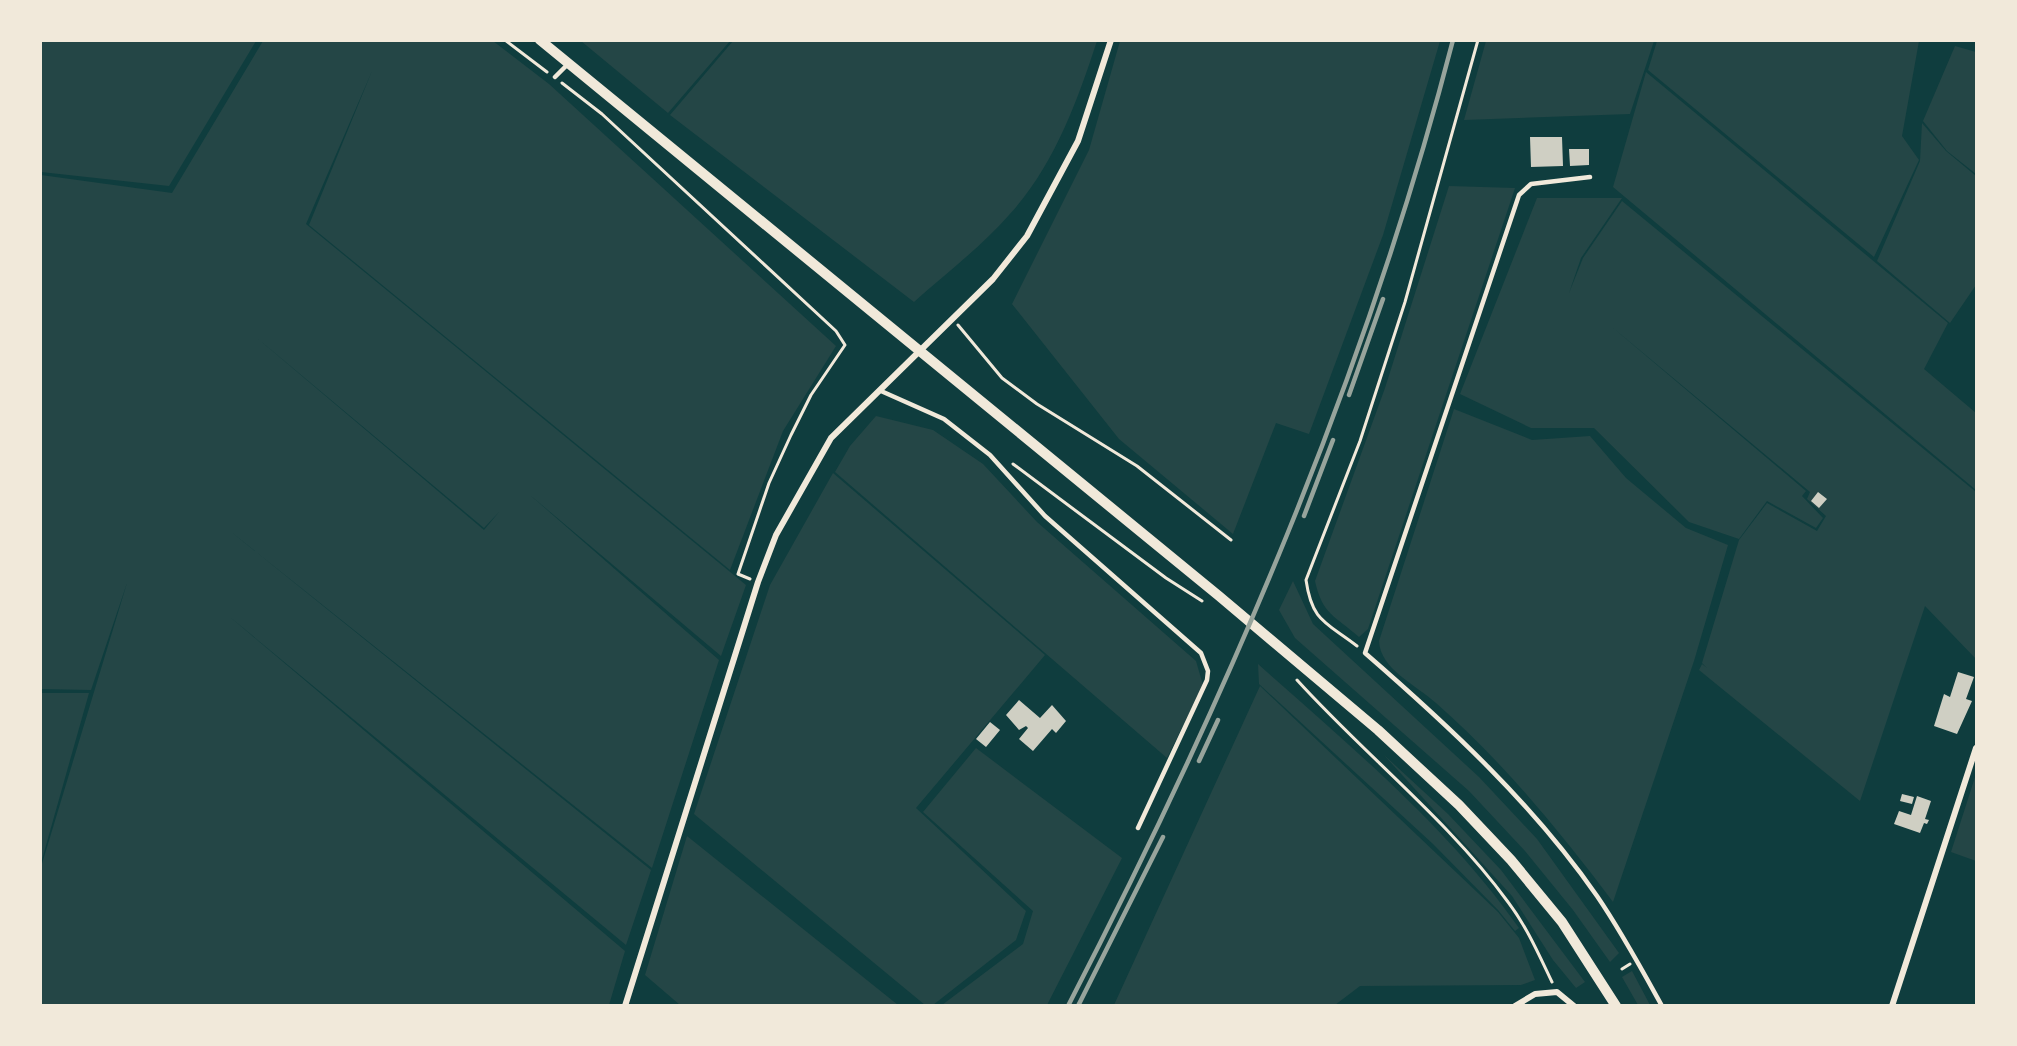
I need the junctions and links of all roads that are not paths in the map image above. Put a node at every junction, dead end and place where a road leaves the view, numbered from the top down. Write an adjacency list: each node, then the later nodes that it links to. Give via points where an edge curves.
1 (540, 40): 3 (street)
2 (1111, 40): 6 (street, via 1078,141 1027,236 993,279)
3 (568, 63): 4 (lane); 6 (street)
4 (555, 77)
5 (1590, 177): 14 (lane, via 1530,184 1519,195 1365,652 1458,737 1548,835 1596,895)
6 (918, 352): 7 (street); 13 (street, via 1219,596 1409,758 1482,828 1562,922)
7 (881, 391): 9 (lane, via 944,419 990,455 1045,516 1201,653 1207,680); 10 (street, via 831,438 776,535)
8 (1977, 748): 15 (street)
9 (1137, 828)
10 (625, 1005)
11 (1515, 1005): 12 (street, via 1535,994 1557,992)
12 (1574, 1005)
13 (1616, 1005)
14 (1662, 1005)
15 (1892, 1005)

